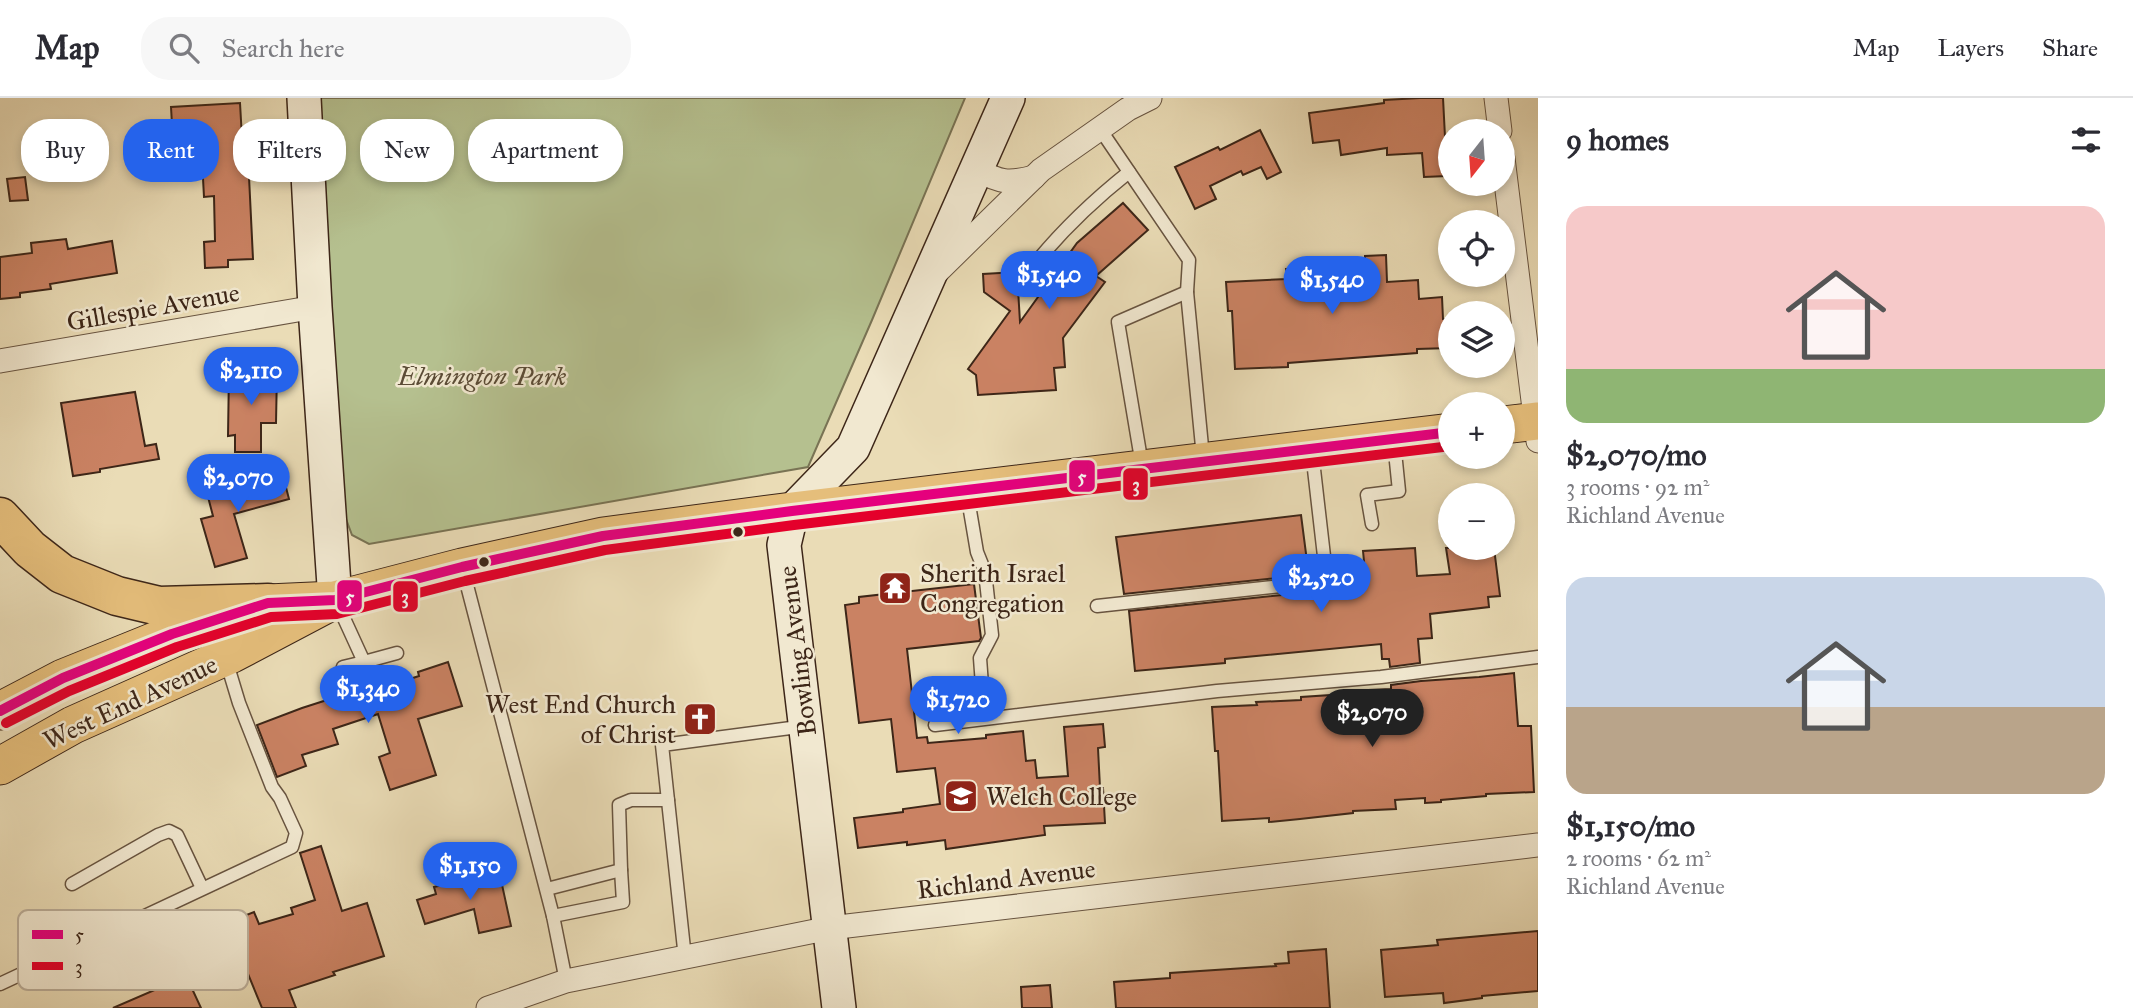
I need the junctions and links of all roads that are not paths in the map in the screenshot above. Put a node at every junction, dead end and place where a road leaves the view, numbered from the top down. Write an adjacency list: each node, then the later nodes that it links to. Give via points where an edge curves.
1 (304, 98): 14 (street)
2 (1008, 98): 7 (street)
3 (1150, 98): 6 (street)
4 (1496, 98): 5 (street)
5 (1499, 119)
6 (1100, 129): 8 (lane); 9 (street)
7 (976, 170): 9 (street, via 1011,183); 12 (street)
8 (1129, 172): 11 (lane, via 1066,226); 13 (lane, via 1189,260)
9 (1034, 177): 12 (street)
10 (1510, 196): 15 (street)
11 (1026, 275)
12 (926, 283): 24 (street, via 853,448)
13 (1187, 292): 21 (lane); 22 (lane, via 1118,322)
14 (315, 307): 16 (street, Gillespie Avenue); 28 (street)
15 (1531, 312): 17 (street)
16 (0, 361)
17 (1528, 427)
18 (1438, 433): 19 (main road, West End Avenue)
19 (1394, 438): 20 (main road, West End Avenue); 26 (lane, via 1399,491 1367,495)
20 (1311, 448): 21 (main road, West End Avenue); 30 (lane, via 1324,556 1318,573 1300,584)
21 (1203, 461): 22 (main road, West End Avenue)
22 (1143, 469): 23 (main road, West End Avenue)
23 (967, 490): 24 (main road, West End Avenue); 36 (lane, via 977,552 985,572 992,635 980,658)
24 (792, 511): 27 (main road, West End Avenue, via 603,536); 39 (street, Bowling Avenue, via 784,545)
25 (0, 517): 29 (highway, via 62,574 117,596 159,606)
26 (1372, 524)
27 (462, 567): 28 (main road, West End Avenue); 46 (lane)
28 (335, 600): 29 (main road, West End Avenue); 32 (main road, West End Avenue); 34 (lane)
29 (268, 603): 37 (main road, West End Avenue, via 75,673)
30 (1097, 606)
31 (397, 653): 34 (lane)
32 (225, 657): 40 (main road, West End Avenue, via 73,725); 45 (lane, via 272,787 296,833 292,847)
33 (1538, 657): 38 (lane)
34 (364, 662): 35 (lane)
35 (343, 667)
36 (983, 699)
37 (0, 711)
38 (935, 725)
39 (806, 726): 41 (lane, via 662,745); 49 (street, Bowling Avenue)
40 (0, 766)
41 (668, 800): 43 (lane, via 631,800 619,805); 50 (lane)
42 (1538, 845): 49 (street, Richland Avenue)
43 (621, 870): 46 (lane); 48 (lane, via 623,902)
44 (72, 884): 45 (lane, via 169,831 177,835)
45 (202, 888): 47 (lane)
46 (547, 889): 48 (lane)
47 (156, 910)
48 (553, 916): 52 (lane)
49 (830, 928): 50 (street, Richland Avenue); 55 (street, Bowling Avenue)
50 (685, 958): 52 (street, Richland Avenue)
51 (18, 975): 53 (lane)
52 (566, 981): 54 (street, Richland Avenue)
53 (0, 984)
54 (488, 1008)
55 (839, 1008)

